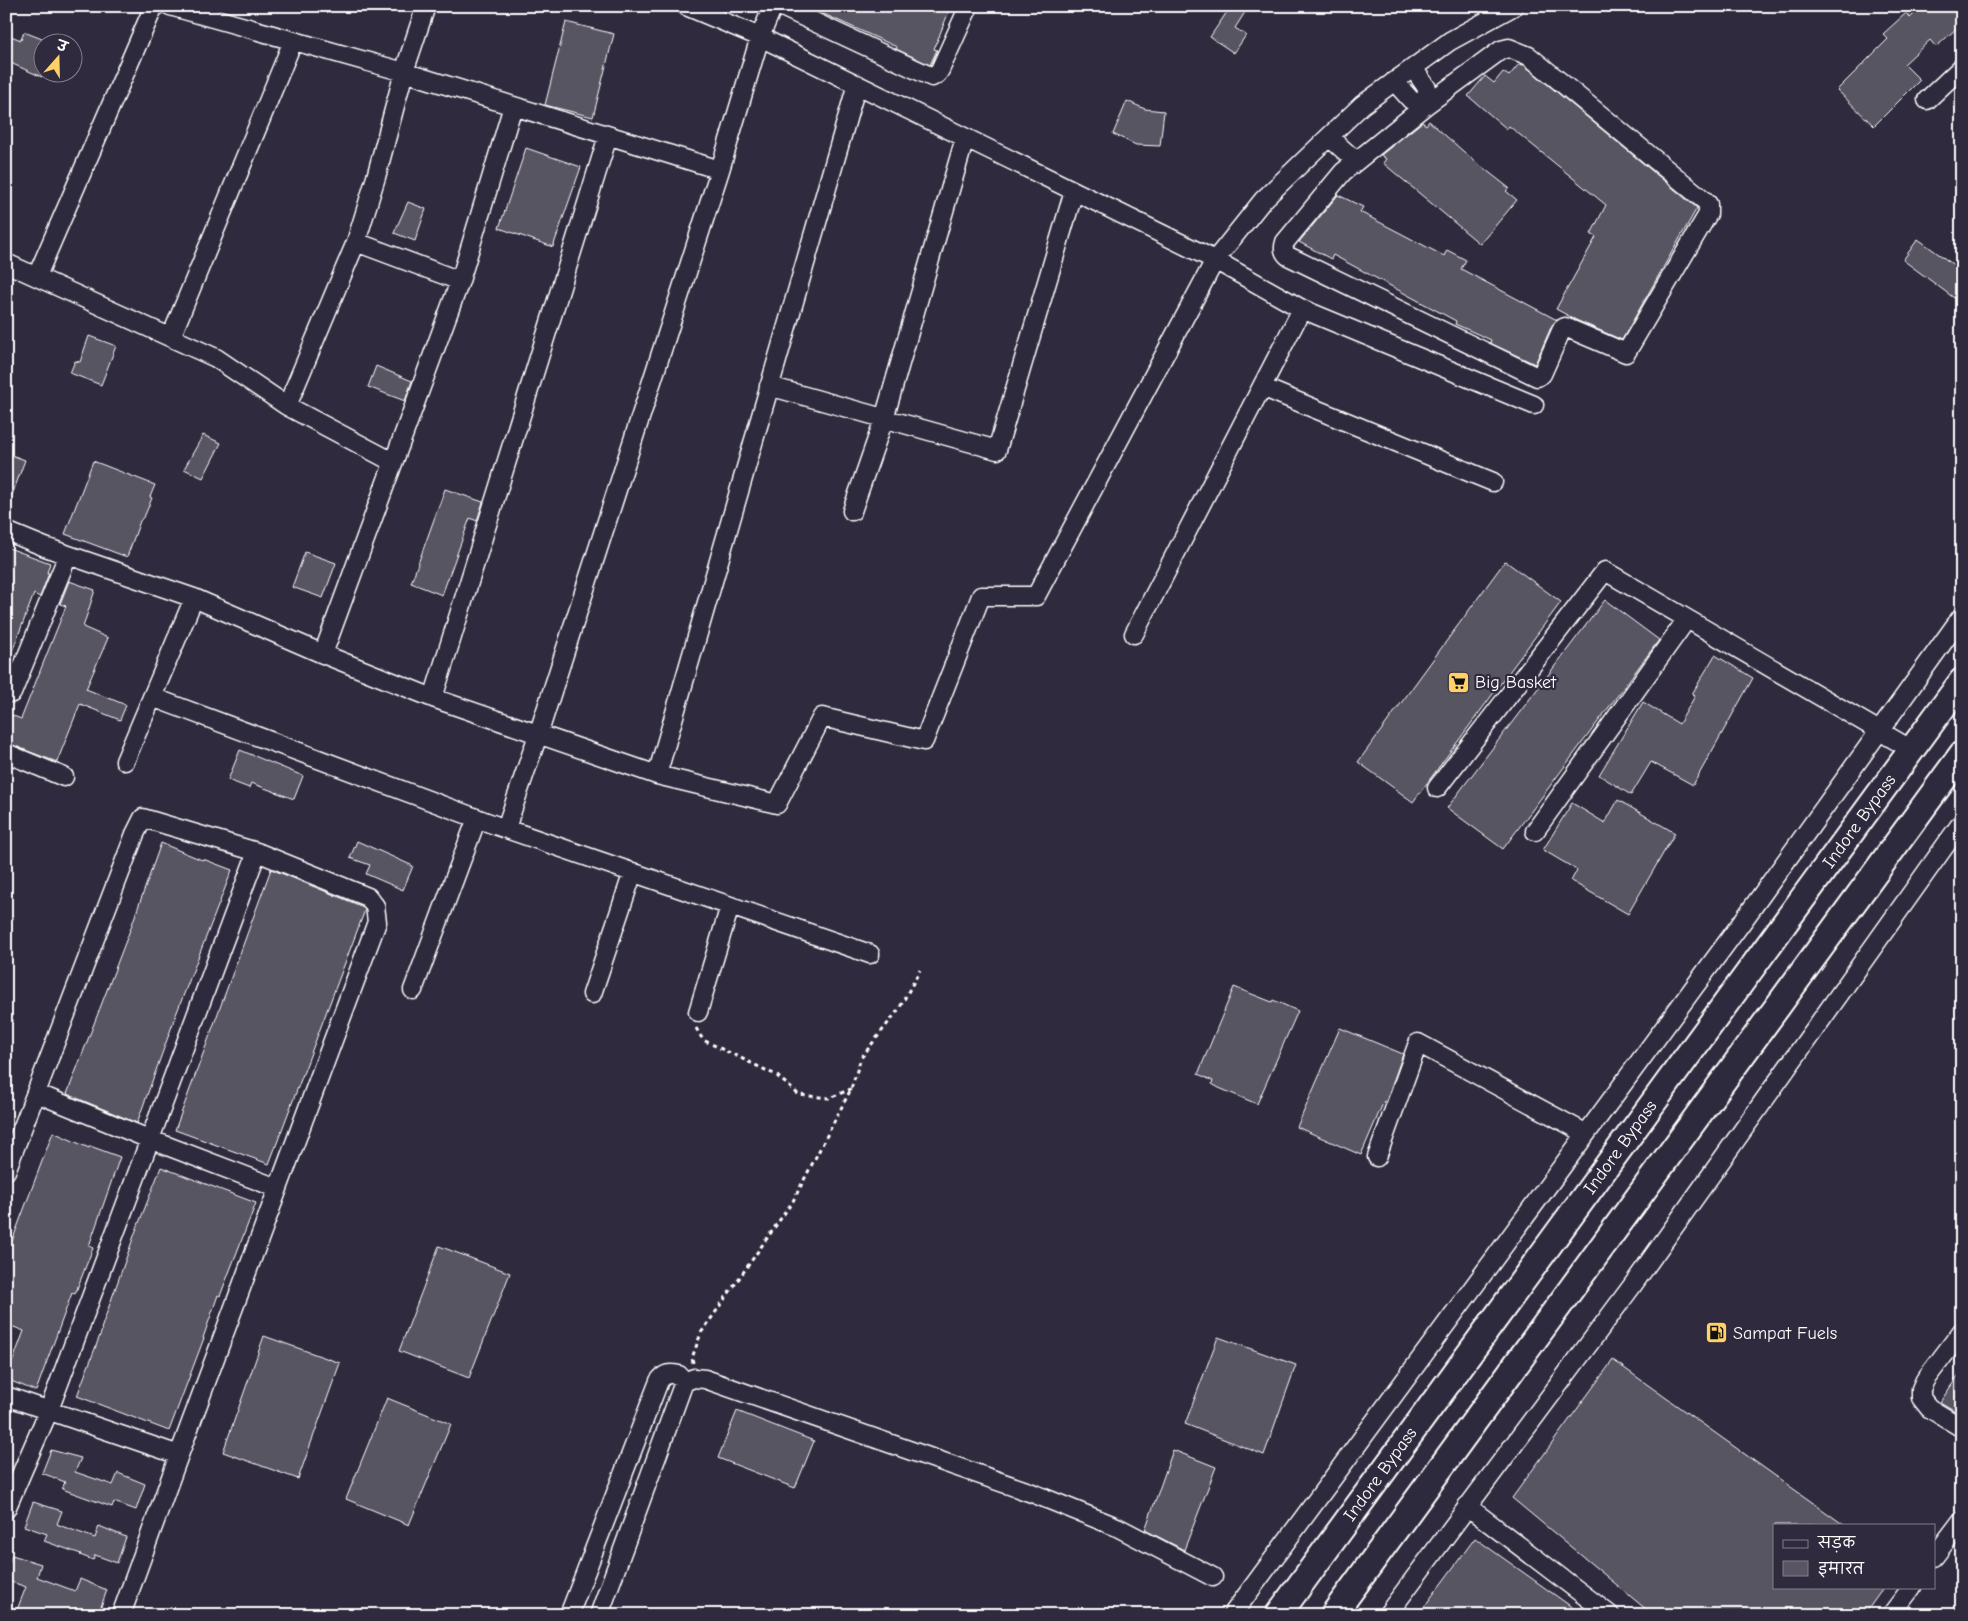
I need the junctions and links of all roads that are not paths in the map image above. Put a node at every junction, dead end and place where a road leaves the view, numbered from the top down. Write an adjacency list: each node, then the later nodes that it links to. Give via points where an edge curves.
1 (154, 6): 28 (street)
2 (170, 6): 10 (street)
3 (426, 6): 13 (street)
4 (686, 6): 9 (street)
5 (773, 6): 9 (street)
6 (780, 6): 7 (street, via 932,76 940,70)
7 (969, 6)
8 (1514, 6): 12 (street, via 1450,41)
9 (760, 37): 15 (street); 23 (street)
10 (293, 41): 13 (street); 31 (street)
11 (1962, 67): 16 (street)
12 (1413, 68): 14 (street); 17 (street, via 1427,88)
13 (404, 72): 18 (street); 25 (street)
14 (1394, 81): 17 (street, via 1411,100); 20 (street)
15 (857, 84): 21 (street); 32 (street)
16 (1927, 100)
17 (1426, 105): 22 (street); 22 (street, via 1501,50 1519,50 1708,204 1708,214 1626,353 1565,327 1542,374 1534,377 1288,256 1284,247 1286,242 1335,179)
18 (513, 106): 19 (street); 29 (street)
19 (608, 136): 23 (street); 50 (street)
20 (1328, 137): 22 (street); 26 (street, via 1263,200)
21 (965, 138): 24 (street); 36 (street)
22 (1356, 161)
23 (720, 170): 52 (street)
24 (1074, 191): 26 (street); 36 (street, via 997,450)
25 (356, 242): 29 (street); 35 (street)
26 (1215, 260): 30 (street); 57 (street, via 1036,596 981,596 924,741 822,716 777,804)
27 (6, 263): 28 (street)
28 (37, 276): 31 (street)
29 (460, 281): 37 (street)
30 (1302, 309): 33 (street); 34 (street)
31 (171, 338): 35 (street, via 216,358)
32 (769, 386): 36 (street); 57 (street)
33 (1262, 387): 38 (street); 45 (street)
34 (1534, 405)
35 (287, 406): 37 (street)
36 (884, 419): 39 (street)
37 (394, 462): 46 (street)
38 (1493, 482)
39 (852, 511)
40 (6, 531): 41 (street)
41 (68, 555): 42 (street); 48 (street)
42 (194, 598): 46 (street); 49 (street)
43 (1962, 616): 51 (street)
44 (1687, 619): 51 (street); 59 (street, via 1605,571); 63 (street)
45 (1134, 634)
46 (323, 654): 50 (street)
47 (1962, 681): 53 (highway, Indore Bypass)
48 (12, 693)
49 (152, 697): 56 (street); 60 (street)
50 (433, 698): 52 (street)
51 (1879, 731): 53 (street); 72 (street)
52 (538, 735): 57 (street); 62 (street)
53 (1912, 750): 93 (highway, Indore Bypass)
54 (6, 753): 58 (street)
55 (1962, 754): 94 (highway)
56 (125, 761)
57 (657, 775)
58 (64, 776)
59 (1437, 788)
60 (477, 818): 62 (street); 68 (street)
61 (1962, 822): 83 (street, via 1632,1286)
62 (506, 828): 65 (street)
63 (1535, 831)
64 (257, 852): 71 (street, via 139,826); 73 (street); 76 (street, via 368,897 375,906 377,922)
65 (633, 872): 66 (street); 69 (street)
66 (730, 906): 67 (street); 70 (street)
67 (870, 954)
68 (413, 990)
69 (592, 994)
70 (698, 1012)
71 (36, 1093): 73 (street); 75 (street)
72 (1585, 1133): 74 (street, via 1418,1043); 92 (street)
73 (149, 1139): 76 (street); 80 (street)
74 (1377, 1157)
75 (6, 1171)
76 (278, 1188): 82 (street)
77 (1962, 1331): 81 (street, via 1925,1380 1920,1398)
78 (689, 1380): 87 (street, via 705,1379 1032,1493 1117,1527); 90 (street, via 671,1373 659,1381); 91 (street)
79 (6, 1396): 80 (street)
80 (49, 1410): 82 (street); 84 (street)
81 (1962, 1428)
82 (179, 1454): 89 (street)
83 (1467, 1506): 95 (street); 96 (street)
84 (6, 1509)
85 (1962, 1520): 86 (street)
86 (1936, 1554)
87 (1213, 1578)
88 (1911, 1588): 97 (street)
89 (121, 1615)
90 (569, 1615)
91 (599, 1615)
92 (1232, 1615)
93 (1278, 1615)
94 (1333, 1615)
95 (1386, 1615)
96 (1610, 1615)
97 (1891, 1615)

